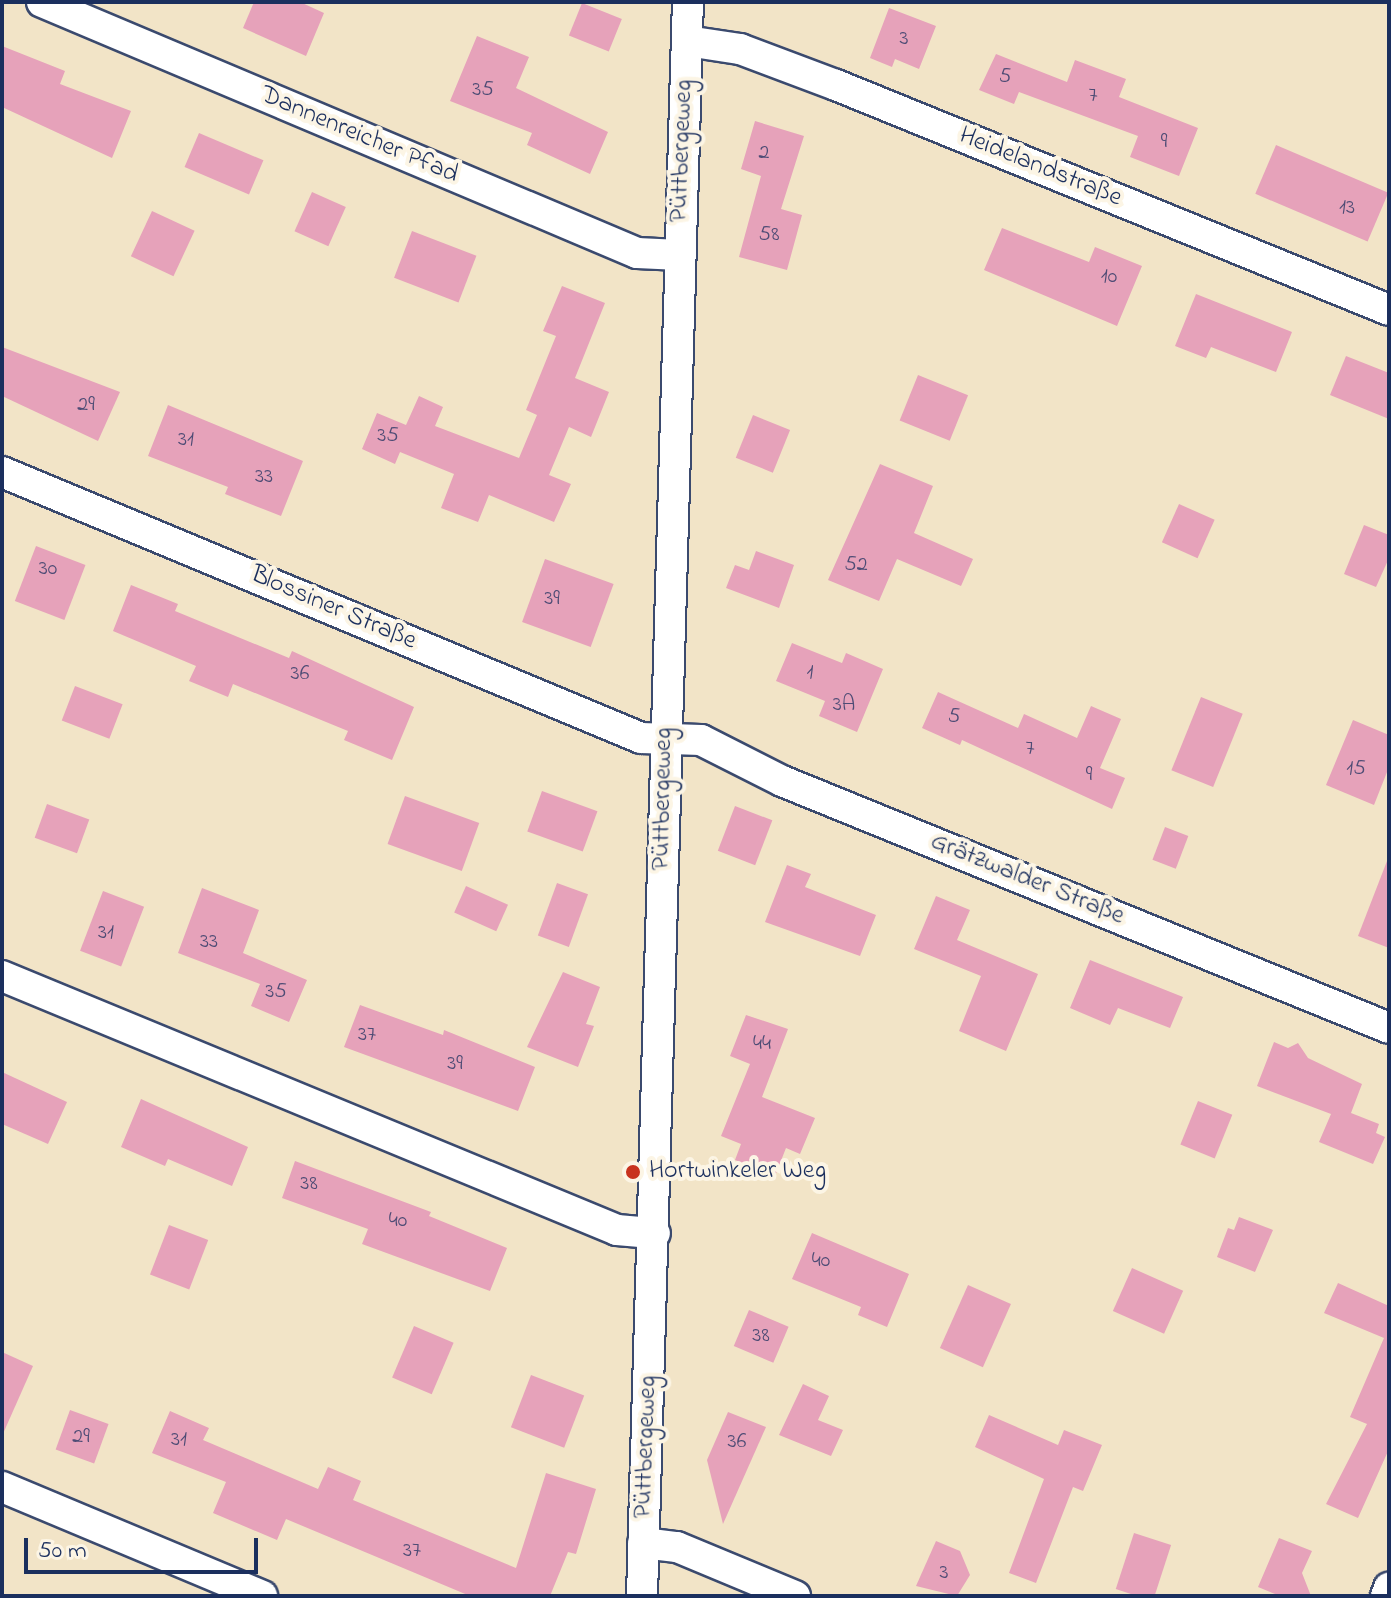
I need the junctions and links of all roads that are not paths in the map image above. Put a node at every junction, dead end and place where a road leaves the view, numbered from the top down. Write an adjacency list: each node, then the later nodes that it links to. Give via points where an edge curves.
1 (42, 2): 4 (street, Dannenreicher Pfad, via 637,253)
2 (688, 2): 3 (street, Püttbergeweg)
3 (687, 41): 4 (street, Püttbergeweg); 5 (street, Heidelandstraße, via 740,49 836,85)
4 (680, 255): 7 (street, Püttbergeweg)
5 (1389, 310)
6 (2, 472): 7 (street, Blossiner Straße, via 641,738)
7 (666, 738): 9 (street, Grätzwalder Straße, via 701,740 782,781); 10 (street, Püttbergeweg)
8 (2, 976): 10 (street, via 617,1230)
9 (1389, 1028)
10 (655, 1233): 12 (street, Püttbergeweg)
11 (2, 1487): 14 (street)
12 (643, 1543): 15 (street, Püttbergeweg); 16 (street, via 677,1547)
13 (1389, 1588): 17 (street)
14 (262, 1596)
15 (642, 1596)
16 (795, 1596)
17 (1386, 1596)

